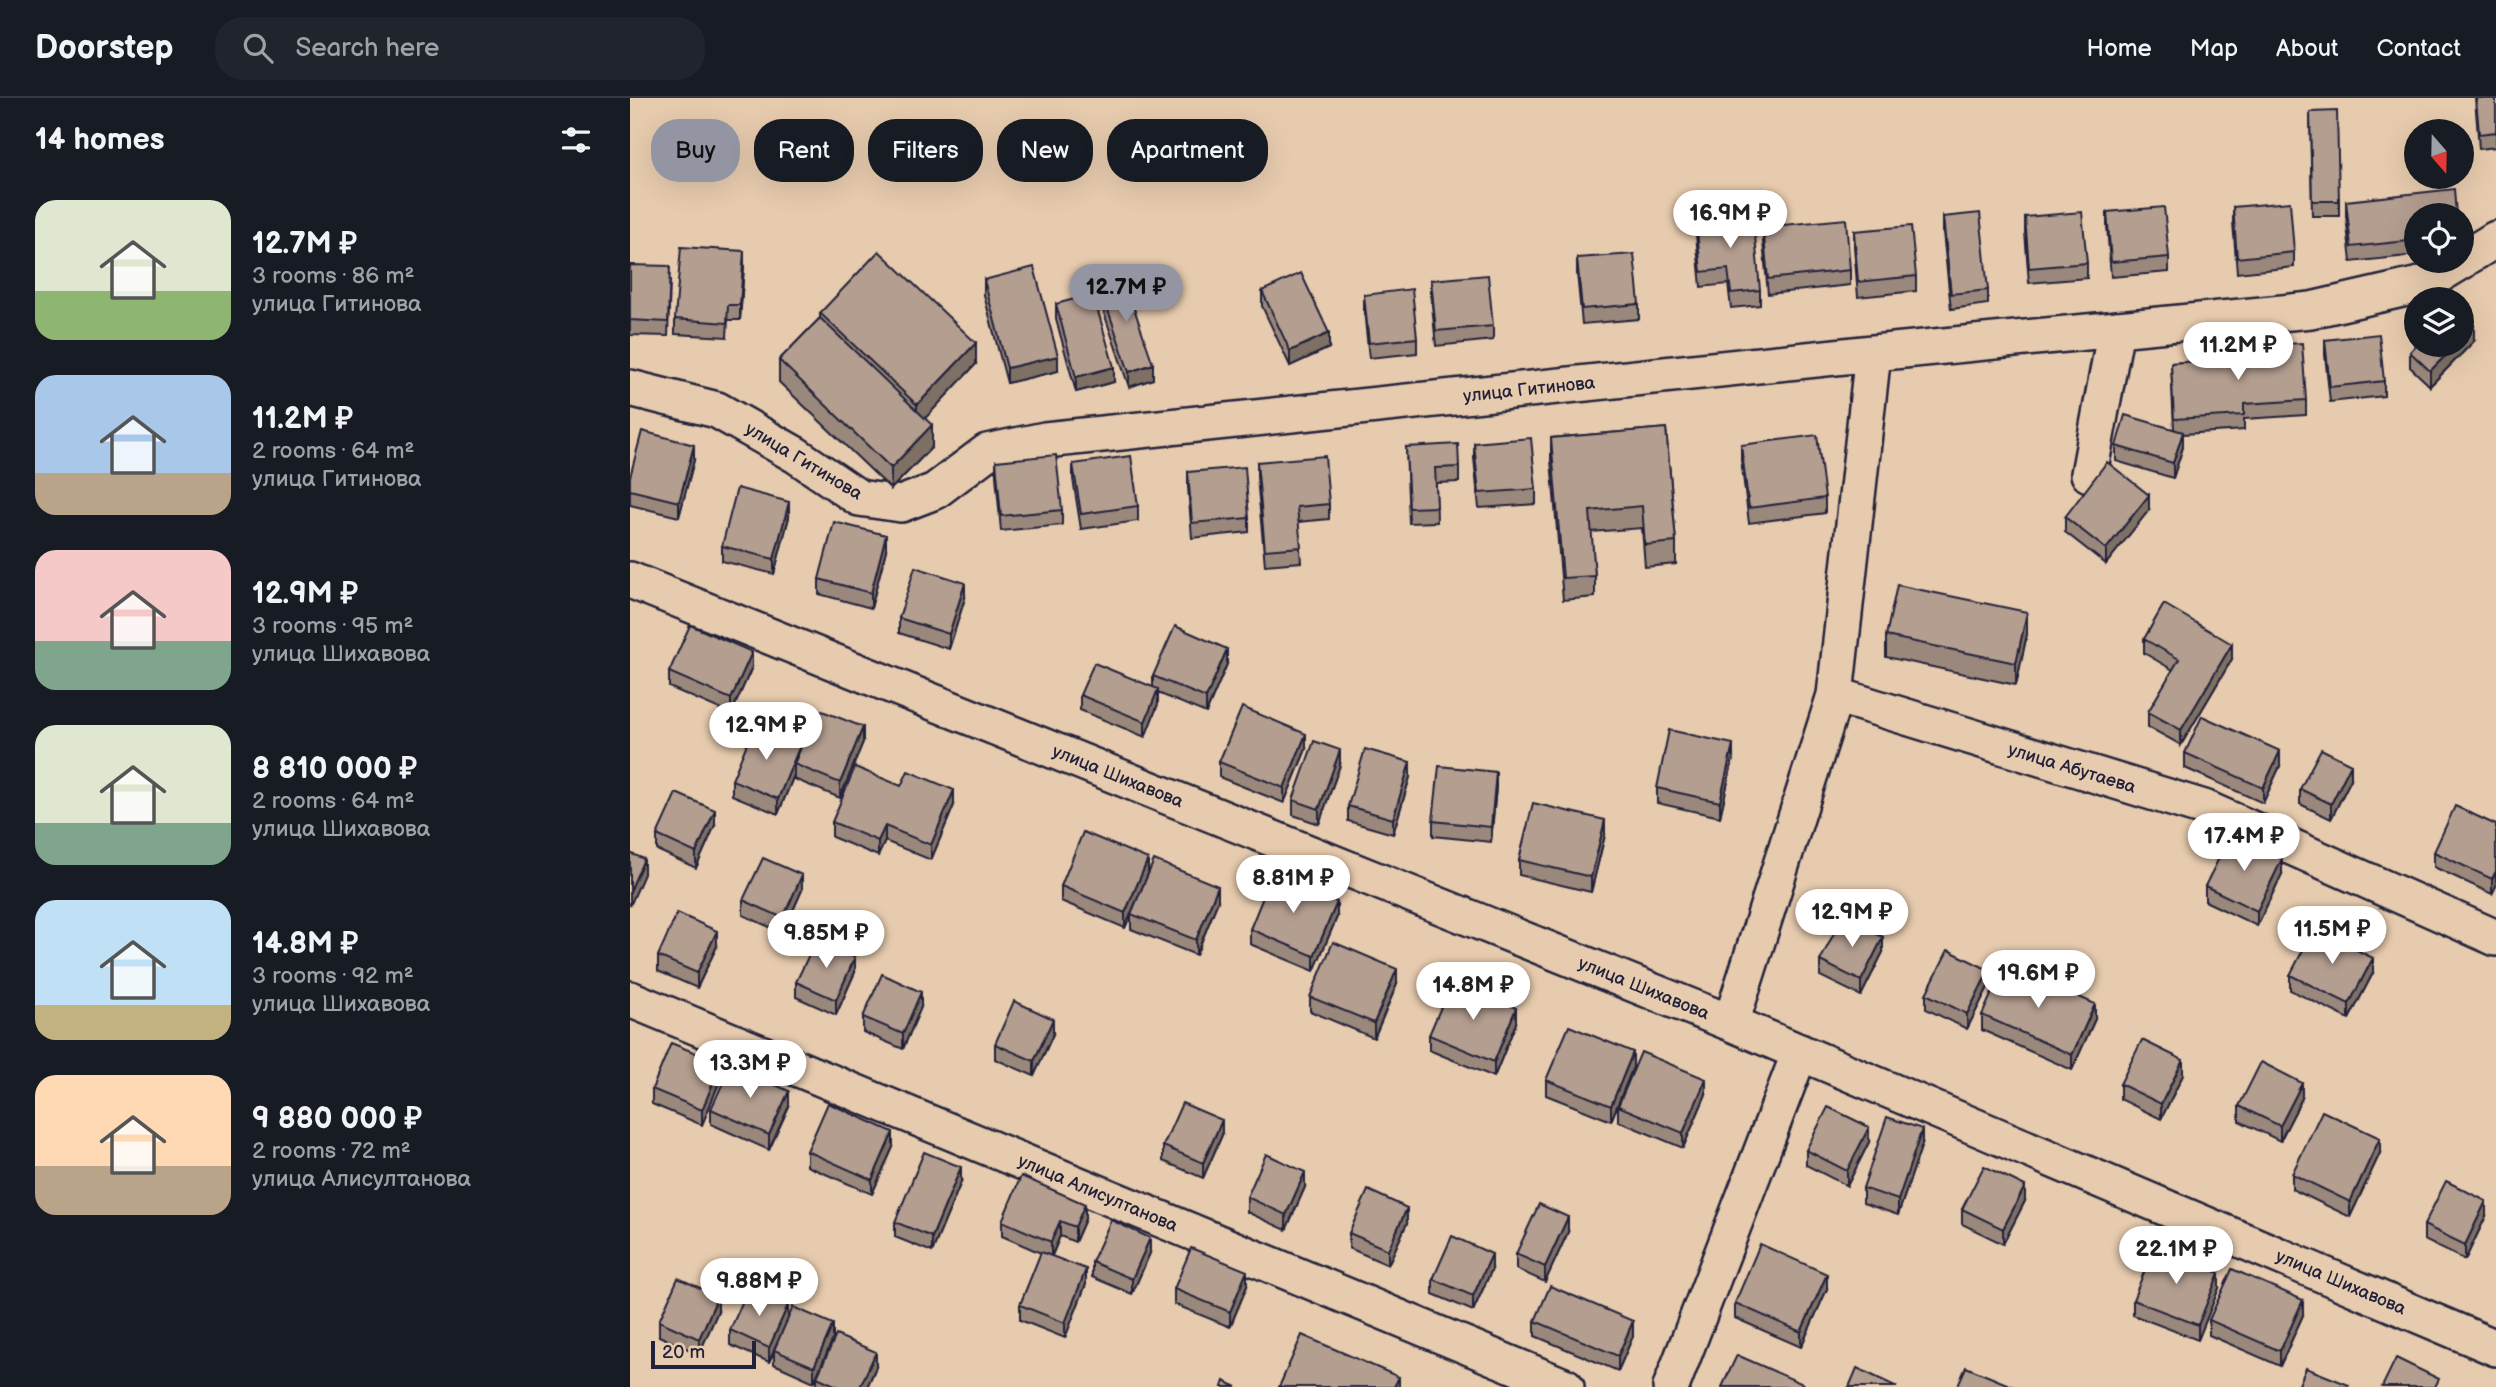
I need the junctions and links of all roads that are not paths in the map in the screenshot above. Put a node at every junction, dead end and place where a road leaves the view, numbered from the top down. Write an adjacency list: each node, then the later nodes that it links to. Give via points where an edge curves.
1 (2496, 239): 2 (street, улица Гитинова)
2 (2474, 253)
3 (2442, 273): 4 (street, улица Гитинова, via 2424,284 2311,310)
4 (2116, 329): 5 (street, улица Гитинова); 7 (street)
5 (1872, 353): 6 (street, улица Гитинова, via 1045,439 987,452 935,491 901,504 859,498 717,410); 9 (street)
6 (630, 388)
7 (2089, 474)
8 (630, 580): 12 (street, улица Шихавова)
9 (1835, 695): 10 (street, улица Абутаева, via 2204,808); 12 (street)
10 (2496, 938)
11 (630, 999): 15 (street, улица Алисултанова)
12 (1731, 1023): 13 (street, улица Шихавова)
13 (1800, 1052): 14 (street, улица Шихавова); 16 (street)
14 (2496, 1348)
15 (1566, 1387)
16 (1671, 1387)

